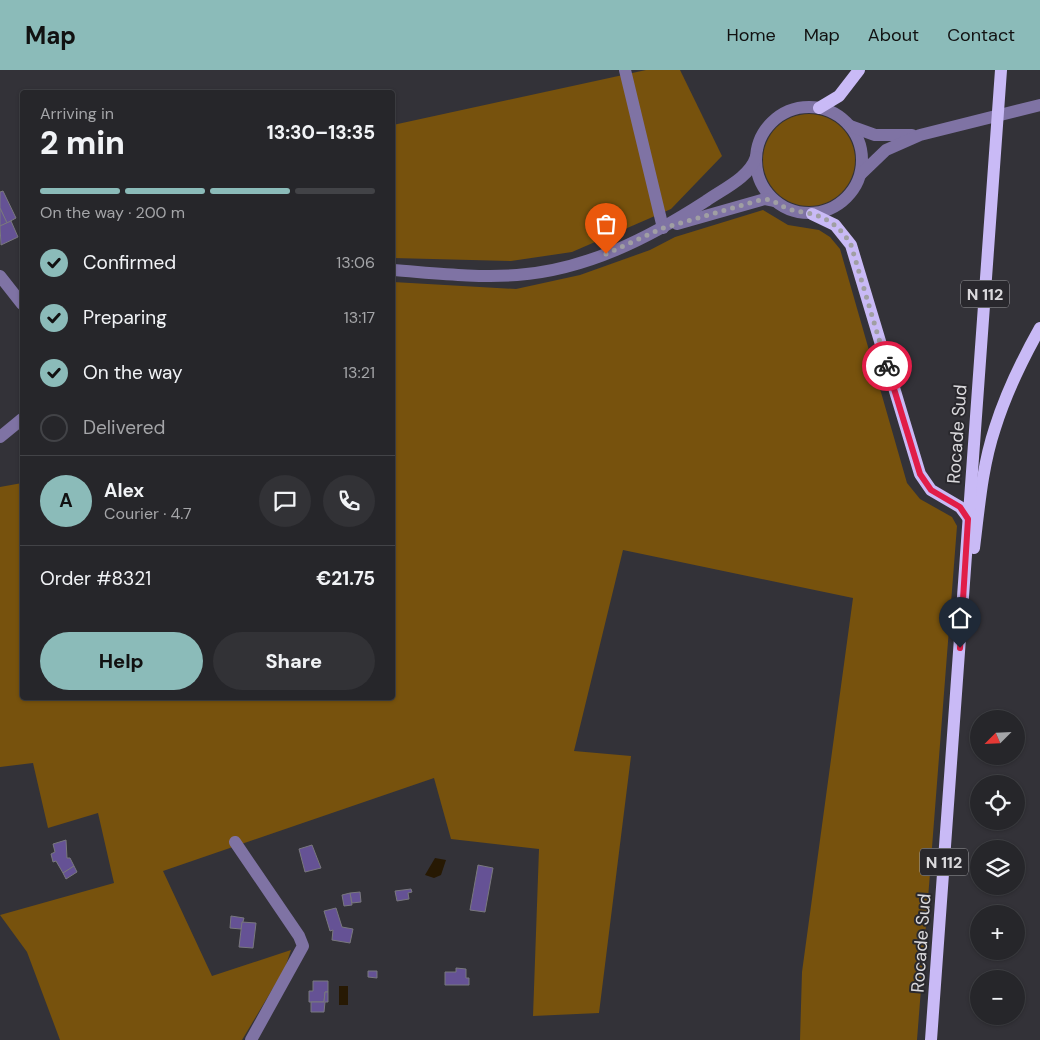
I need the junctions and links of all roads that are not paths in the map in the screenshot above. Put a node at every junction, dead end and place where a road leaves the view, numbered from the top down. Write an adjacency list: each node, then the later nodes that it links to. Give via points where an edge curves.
1 (625, 70): 12 (street)
2 (859, 70): 5 (main road, via 839,96)
3 (1001, 70): 19 (main road, Rocade Sud / N 112)
4 (1039, 105): 7 (street)
5 (819, 108): 6 (street, via 841,117); 8 (street, via 791,110 779,117 763,134)
6 (850, 126): 7 (street, via 874,135); 9 (street, via 859,140)
7 (920, 135): 9 (street, via 886,150)
8 (756, 157): 10 (street, via 761,181); 12 (street, via 750,169 736,180)
9 (861, 174): 11 (street, via 843,202)
10 (775, 201): 11 (street); 12 (street, via 764,199)
11 (812, 214): 19 (main road, via 835,224 851,245 920,474 931,490 960,507)
12 (663, 228): 13 (street, via 577,264 535,273 487,275)
13 (395, 270)
14 (0, 276): 15 (street)
15 (20, 301)
16 (1040, 328): 20 (main road, via 1015,374 992,438 984,475)
17 (20, 421): 18 (street)
18 (0, 437)
19 (968, 519): 20 (main road, Rocade Sud / N 112)
20 (957, 685): 23 (main road, Rocade Sud / N 112)
21 (235, 842): 22 (street, via 303,946)
22 (251, 1040)
23 (931, 1040)

